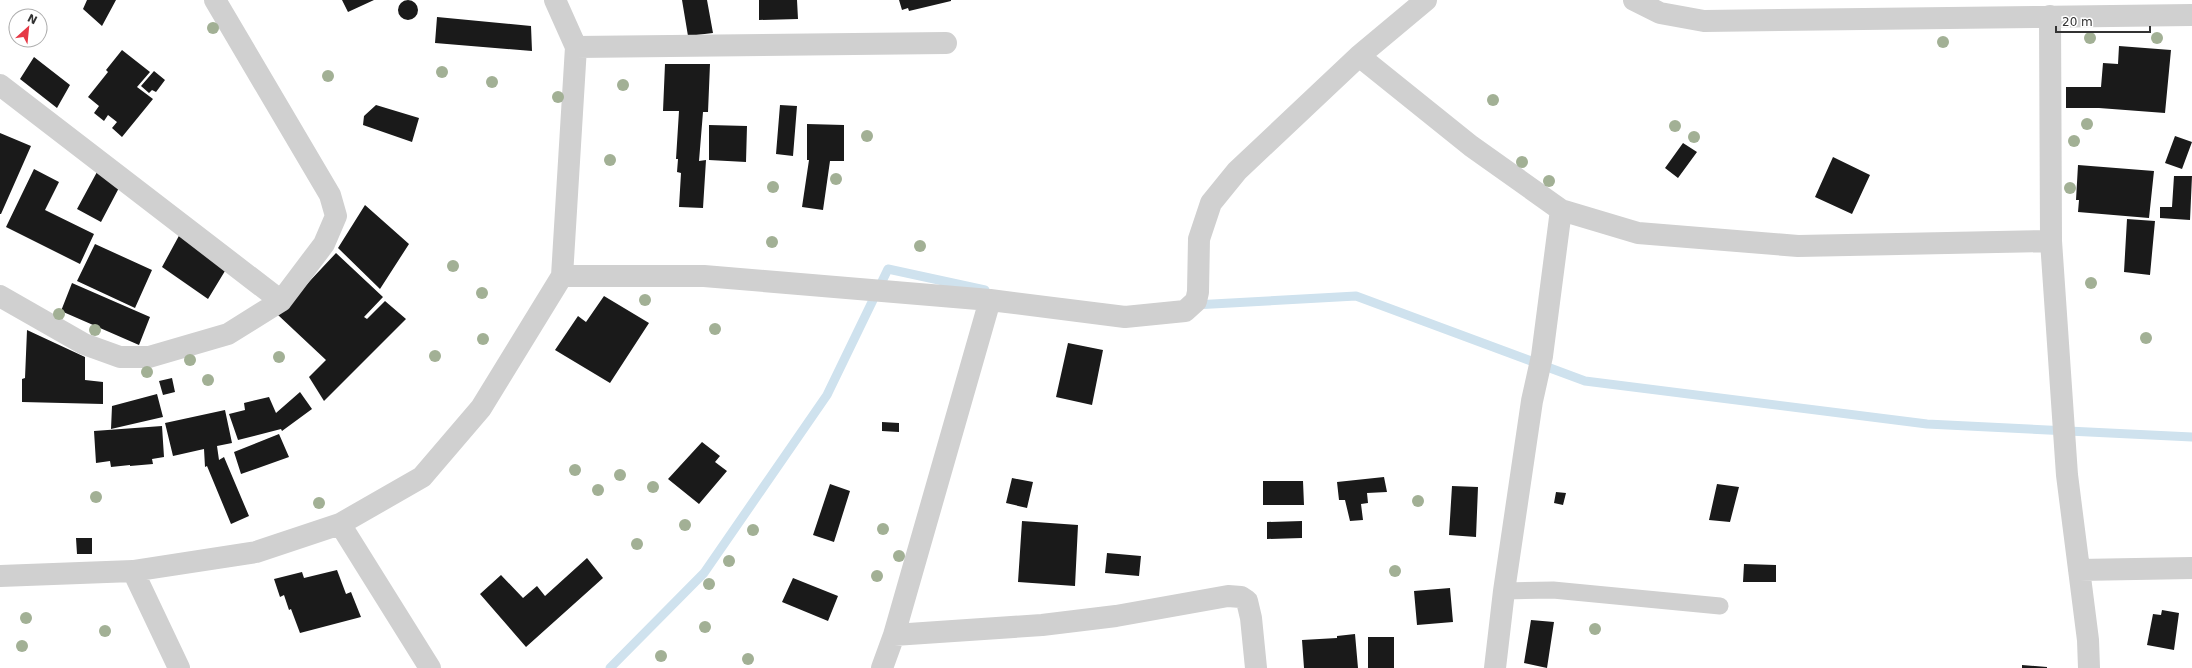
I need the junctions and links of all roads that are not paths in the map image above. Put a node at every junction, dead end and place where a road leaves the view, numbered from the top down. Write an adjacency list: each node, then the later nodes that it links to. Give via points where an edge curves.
1 (216, 0): 15 (street, via 330,195 336,216 324,244)
2 (555, 0): 8 (street)
3 (1426, 0): 9 (street)
4 (1634, 0): 5 (street, via 1660,13 1704,21)
5 (2050, 16): 6 (street); 12 (street)
6 (2192, 16)
7 (946, 43): 8 (street)
8 (576, 47): 13 (street)
9 (1359, 56): 11 (street, via 1471,146); 16 (street, via 1237,170 1211,203 1199,239 1196,301 1185,311 1125,317)
10 (0, 85): 15 (street)
11 (1561, 210): 12 (street, via 1638,233 1798,246); 22 (street, via 1542,356 1532,401)
12 (2051, 241): 19 (street, via 2067,474)
13 (562, 276): 16 (street, via 704,276); 17 (street, via 481,408 422,477)
14 (0, 296): 15 (street, via 84,344 120,357 149,357 228,334)
15 (281, 300)
16 (990, 300): 24 (street)
17 (340, 524): 20 (street, via 256,552); 26 (street)
18 (2192, 568): 19 (street)
19 (2079, 570): 30 (street)
20 (133, 571): 21 (street); 25 (street)
21 (0, 576)
22 (1504, 591): 23 (lane, via 1553,590); 29 (street)
23 (1720, 606)
24 (894, 635): 27 (street); 28 (street, via 1042,625 1116,616 1228,596 1241,597 1247,601 1251,618)
25 (180, 668)
26 (430, 668)
27 (882, 668)
28 (1256, 668)
29 (1495, 668)
30 (2089, 668)

